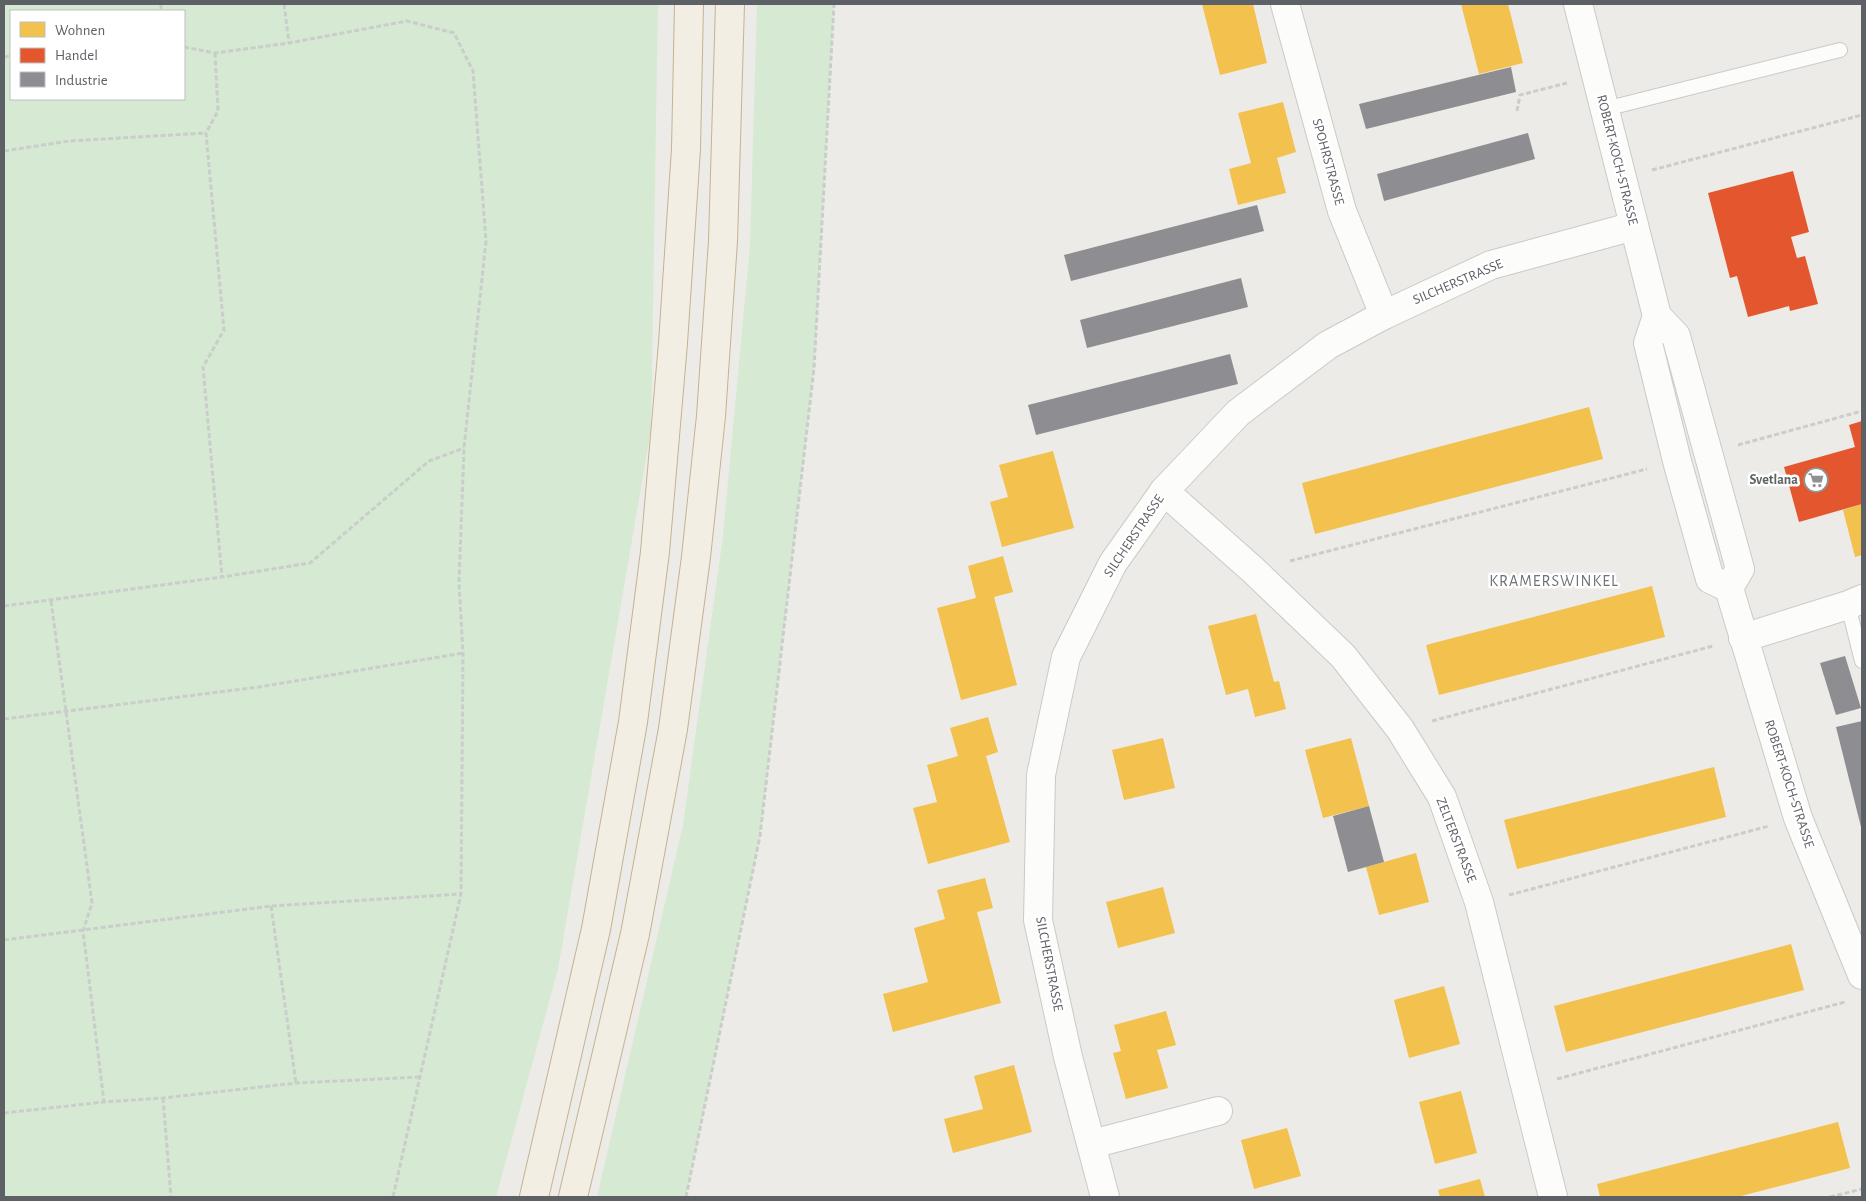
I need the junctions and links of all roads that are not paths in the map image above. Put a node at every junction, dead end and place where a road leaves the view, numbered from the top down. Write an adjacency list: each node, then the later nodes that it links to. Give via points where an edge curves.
1 (690, 4): 18 (highway, via 686,149 673,343 655,552 633,722 598,919)
2 (730, 4): 19 (highway, via 723,241 711,416 675,719 635,934)
3 (1285, 4): 8 (street, SPOHRSTRASSE, via 1342,211)
4 (1578, 4): 6 (street, ROBERT-KOCH-STRASSE)
5 (1840, 50): 6 (lane)
6 (1604, 109): 7 (street, ROBERT-KOCH-STRASSE)
7 (1634, 226): 8 (street, SILCHERSTRASSE, via 1491,265); 9 (street, ROBERT-KOCH-STRASSE)
8 (1384, 315): 10 (street, SILCHERSTRASSE, via 1328,345 1238,413)
9 (1657, 316): 11 (street, ROBERT-KOCH-STRASSE, via 1676,336 1740,569); 11 (street, via 1648,343 1677,461 1710,579)
10 (1164, 491): 17 (street, SILCHERSTRASSE, via 1113,563 1066,657 1041,775 1038,920 1068,1057); 21 (street, ZELTERSTRASSE, via 1343,656 1400,729 1442,797 1479,902)
11 (1729, 588): 13 (street, ROBERT-KOCH-STRASSE)
12 (1855, 602): 13 (street); 14 (lane)
13 (1743, 638): 15 (street, ROBERT-KOCH-STRASSE, via 1798,818)
14 (1862, 661)
15 (1862, 975)
16 (1218, 1111): 17 (street)
17 (1092, 1144): 20 (street, SILCHERSTRASSE)
18 (534, 1197)
19 (574, 1197)
20 (1105, 1197)
21 (1553, 1197)

